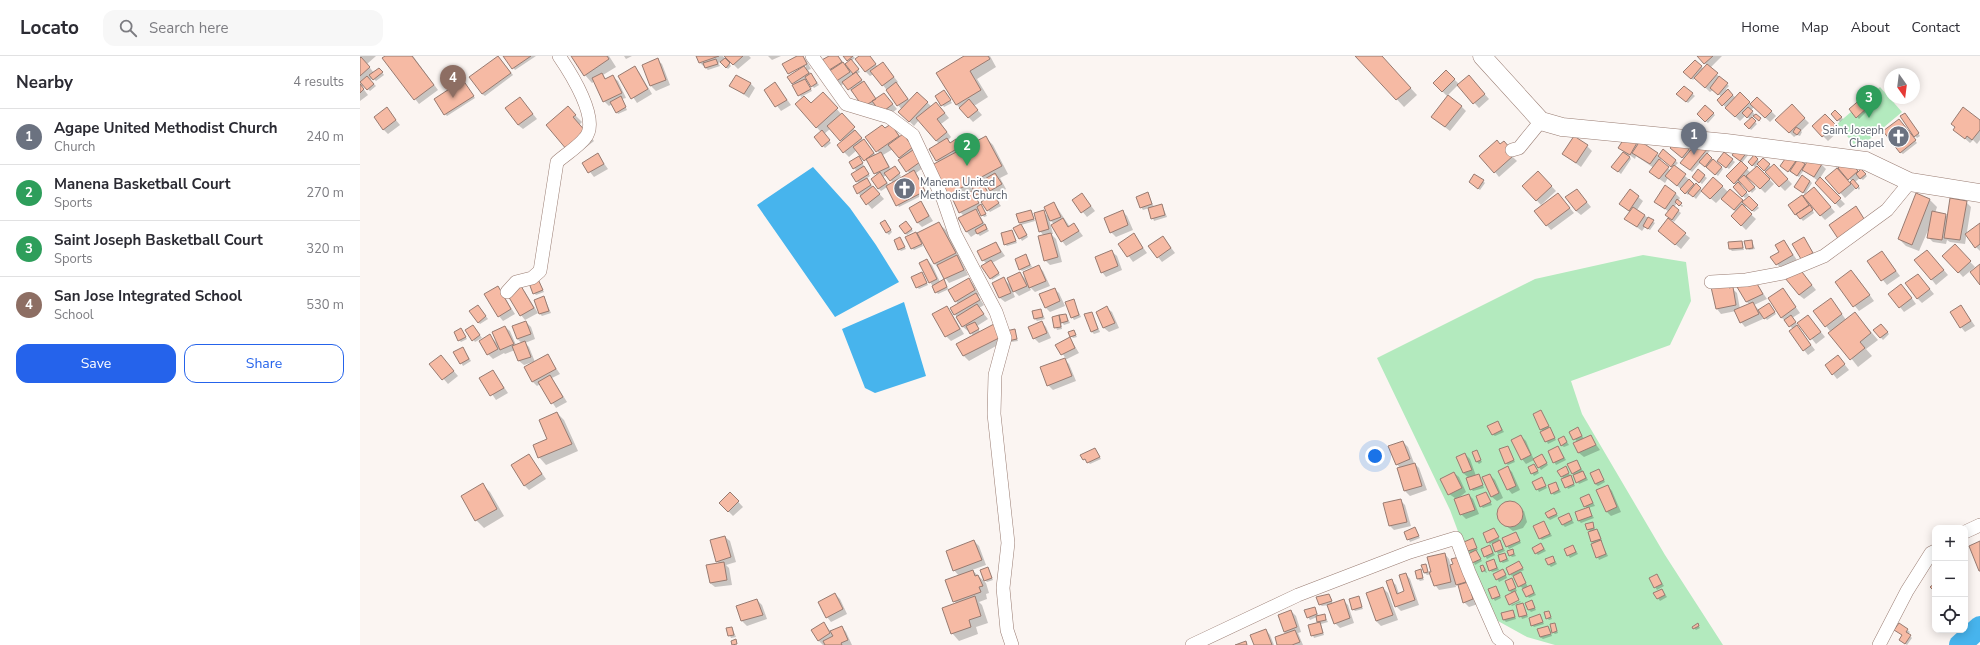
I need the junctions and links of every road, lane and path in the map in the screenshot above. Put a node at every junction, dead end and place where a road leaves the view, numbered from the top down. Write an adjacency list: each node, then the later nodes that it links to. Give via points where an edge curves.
1 (559, 56): 9 (street, via 574,78 590,120 590,128 586,137 557,162 540,271 532,278 516,282)
2 (812, 56): 13 (street, via 846,104 889,117 913,135 943,199 956,234 996,312 1005,338 995,375 994,414 1008,543 1003,588 1007,630)
3 (1482, 56): 4 (street)
4 (1541, 121): 5 (street, via 1519,148); 6 (street, via 1562,126 1866,161)
5 (1512, 150)
6 (1910, 182): 7 (street); 8 (street, via 1887,210 1824,256 1783,273 1746,280)
7 (1980, 193)
8 (1711, 282)
9 (507, 292)
10 (1980, 525): 11 (street)
11 (1968, 531)
12 (1932, 552): 16 (street, via 1907,591)
13 (1012, 645)
14 (1192, 645): 15 (street, via 1298,595 1410,552 1456,538 1468,572 1498,638)
15 (1507, 645)
16 (1879, 645)

